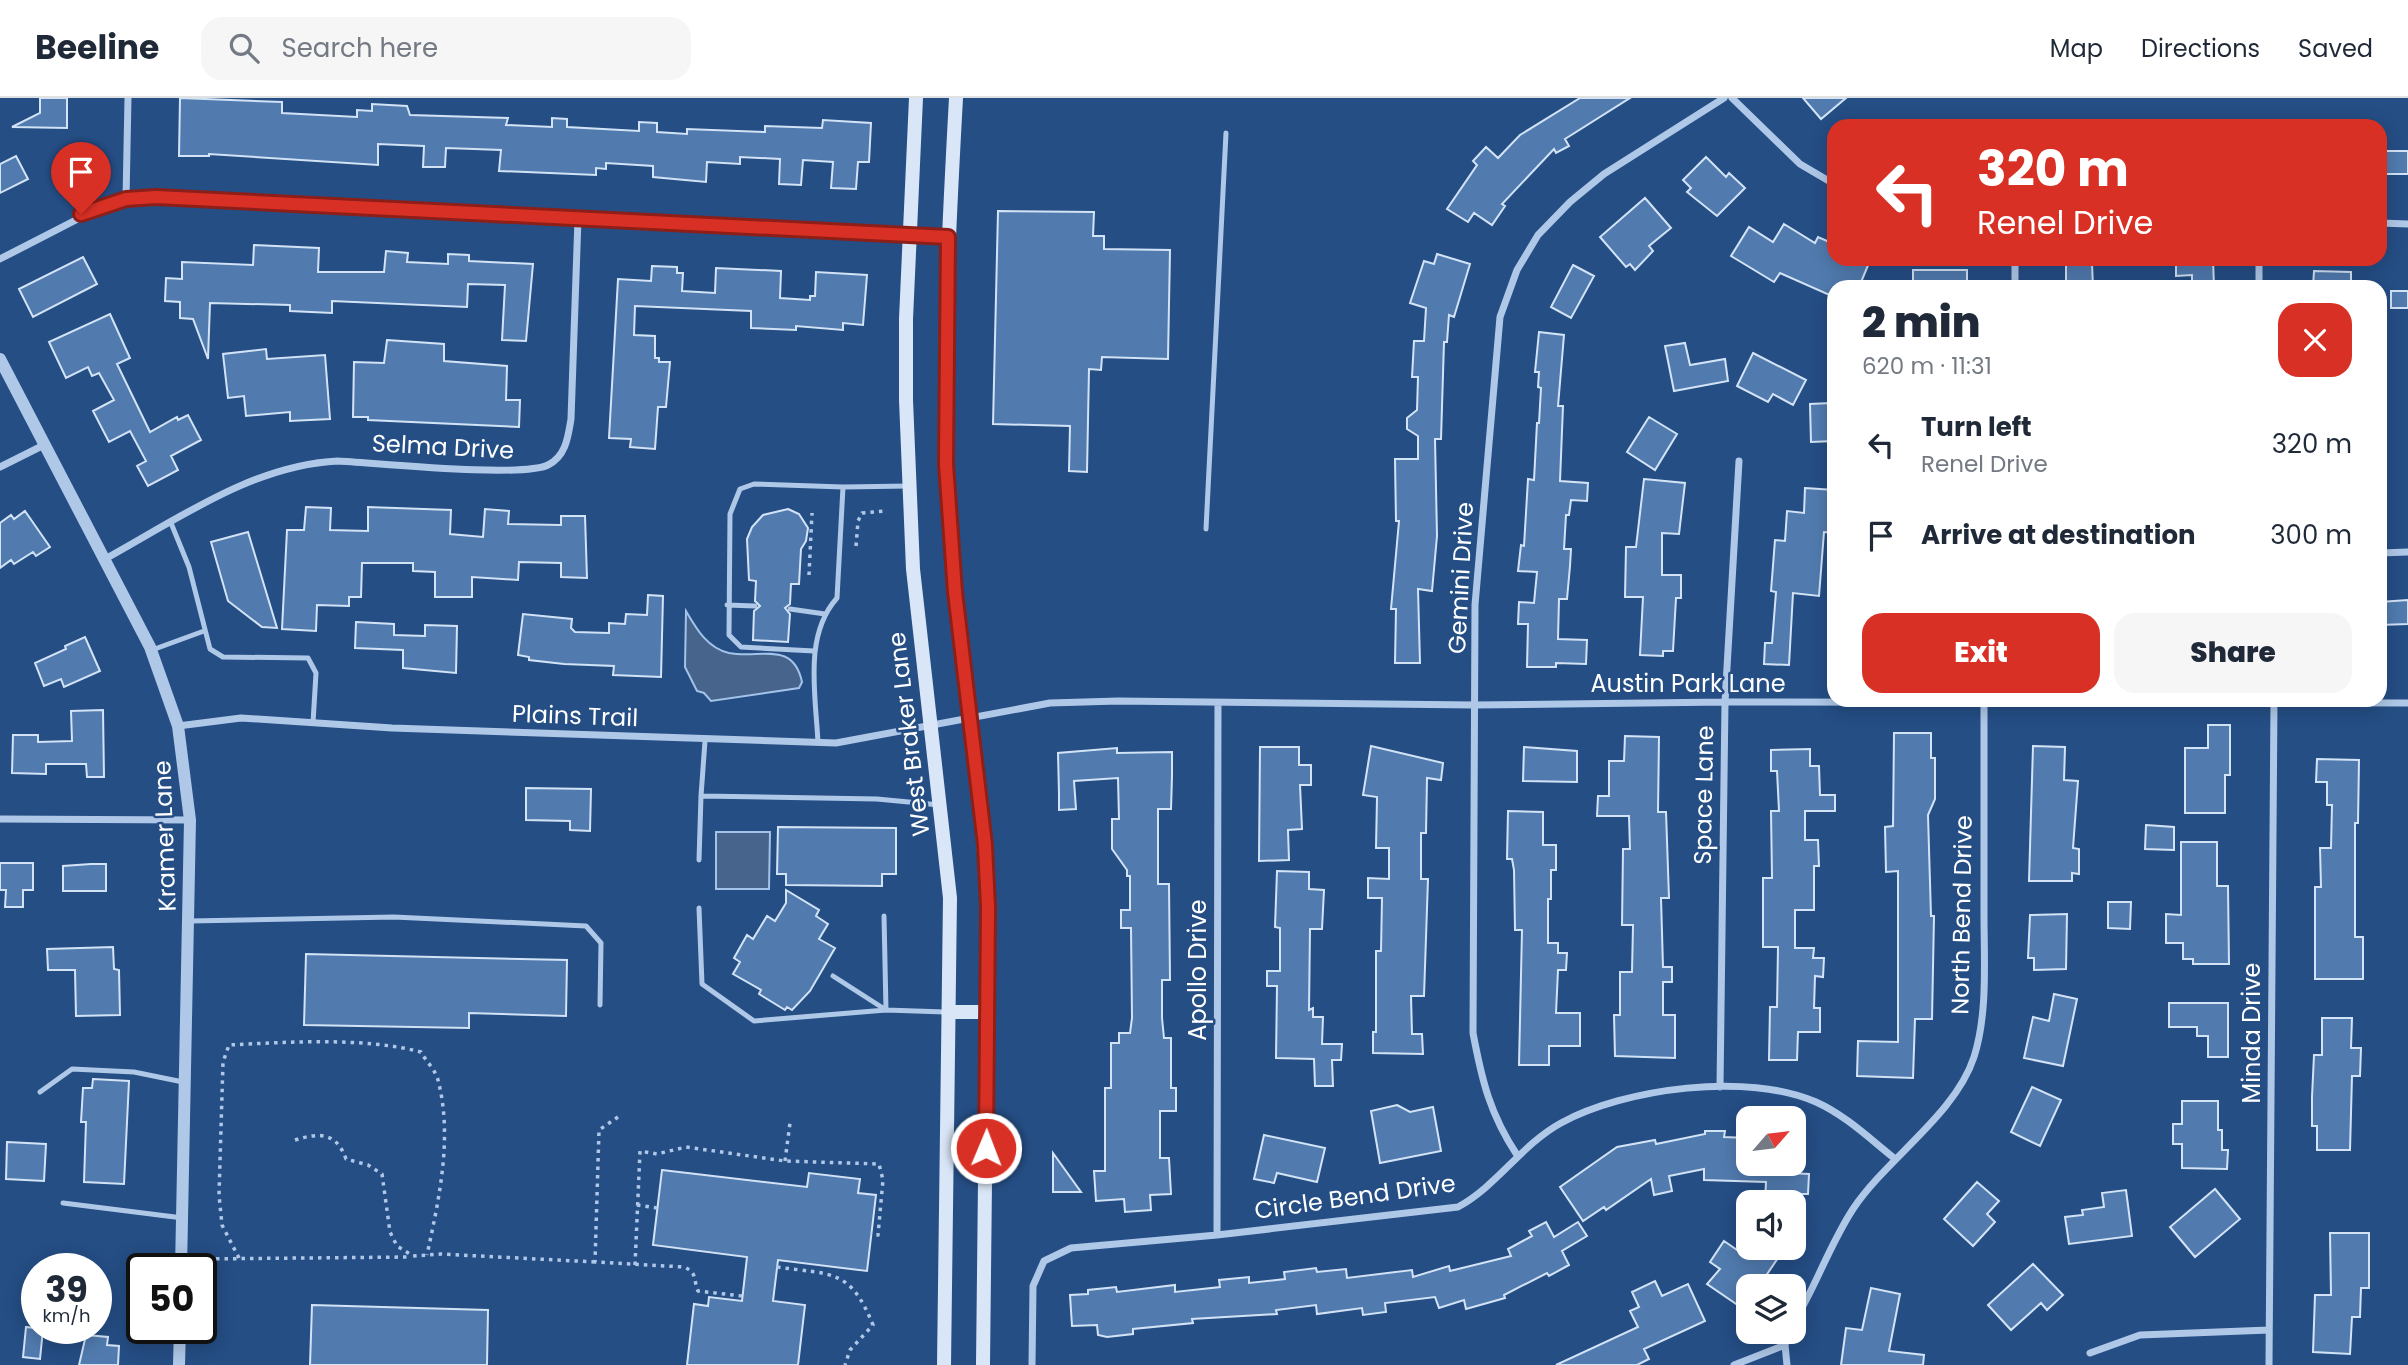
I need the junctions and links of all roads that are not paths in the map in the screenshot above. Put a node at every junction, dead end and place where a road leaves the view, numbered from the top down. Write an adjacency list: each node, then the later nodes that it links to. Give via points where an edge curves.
1 (128, 98): 8 (street)
2 (916, 98): 12 (main road, West Braker Lane)
3 (956, 98): 13 (main road)
4 (1724, 98): 38 (street, Gemini Drive, via 1604,174 1538,235 1517,270 1500,317 1475,605)
5 (1732, 98): 7 (street, via 1801,164)
6 (1226, 133): 22 (lane)
7 (1827, 180)
8 (126, 199): 9 (street); 14 (street, via 81,214)
9 (578, 219): 12 (street); 21 (street, Selma Drive, via 571,419 566,446 548,465 529,470 307,463 253,480)
10 (2387, 223): 11 (street)
11 (2408, 224)
12 (909, 235): 13 (street); 19 (main road, West Braker Lane)
13 (948, 237): 41 (main road, via 946,464)
14 (0, 259)
15 (0, 359): 16 (street, Kramer Lane)
16 (44, 445): 18 (street); 25 (street, Kramer Lane)
17 (1739, 461): 33 (street, Space Lane)
18 (0, 467)
19 (909, 486): 20 (lane); 44 (main road, West Braker Lane)
20 (843, 487): 26 (lane, via 754,484 740,489 730,513); 29 (lane, via 836,598)
21 (171, 523): 25 (street, Selma Drive); 30 (lane, via 189,567)
22 (1206, 529)
23 (2408, 552): 24 (street)
24 (2387, 553)
25 (104, 558): 31 (street, Kramer Lane)
26 (727, 605): 27 (lane); 32 (lane, via 729,635 735,644)
27 (755, 606)
28 (790, 609): 29 (lane)
29 (825, 614): 32 (lane)
30 (204, 631): 31 (lane); 42 (lane, via 210,649 223,657 308,658 316,673)
31 (151, 651): 43 (street, Kramer Lane)
32 (814, 651): 46 (lane)
33 (1725, 702): 34 (street, Austin Park Lane); 38 (street, Austin Park Lane); 61 (street, Space Lane)
34 (1827, 702)
35 (2387, 703): 36 (street, Austin Park Lane)
36 (2408, 703)
37 (1218, 704): 38 (street, Austin Park Lane); 41 (street, Austin Park Lane, via 1050,703); 67 (street, Apollo Drive)
38 (1474, 705): 63 (street, Gemini Drive, via 1473,1033 1482,1081 1497,1124)
39 (1984, 707): 64 (street, North Bend Drive, via 1984,972 1974,1056 1943,1108)
40 (2274, 707): 70 (street, Minda Drive)
41 (969, 718): 44 (street, Plains Trail); 59 (main road, via 986,870)
42 (313, 723): 43 (street, Plains Trail, via 241,718); 45 (street, Plains Trail)
43 (178, 726): 50 (street, Kramer Lane)
44 (930, 726): 46 (street, Plains Trail); 48 (main road, West Braker Lane)
45 (705, 741): 46 (street, Plains Trail); 47 (lane)
46 (818, 743)
47 (701, 796): 48 (lane, via 877,799); 51 (lane)
48 (940, 805): 58 (main road, West Braker Lane, via 950,898)
49 (0, 819): 50 (street)
50 (190, 820): 54 (street, Kramer Lane)
51 (699, 860)
52 (699, 908): 57 (lane, via 702,984 754,1021)
53 (884, 916): 57 (lane)
54 (190, 921): 56 (lane, via 394,917 586,926 601,943); 60 (street, Kramer Lane)
55 (833, 976): 57 (lane)
56 (600, 1005)
57 (886, 1010): 58 (lane)
58 (948, 1012): 59 (main road); 75 (main road, West Braker Lane)
59 (988, 1013): 76 (main road)
60 (186, 1082): 62 (lane, via 134,1072 72,1069); 66 (street, Kramer Lane)
61 (1720, 1087): 63 (street, Circle Bend Drive, via 1631,1096 1595,1107 1559,1124); 64 (street, Circle Bend Drive, via 1784,1091 1817,1102)
62 (40, 1092)
63 (1517, 1155): 67 (street, Circle Bend Drive, via 1483,1190 1458,1207)
64 (1894, 1158): 69 (street, North Bend Drive, via 1852,1210)
65 (63, 1203): 66 (lane)
66 (183, 1218): 68 (street, Kramer Lane)
67 (1217, 1235): 77 (street, Circle Bend Drive, via 1071,1248 1044,1261 1034,1286)
68 (182, 1253)
69 (1806, 1302)
70 (2269, 1331): 73 (street, via 2140,1335); 80 (street, Minda Drive)
71 (180, 1344): 74 (street)
72 (1785, 1345): 78 (street); 79 (street)
73 (2090, 1353)
74 (179, 1365)
75 (944, 1365)
76 (983, 1365)
77 (1032, 1365)
78 (1734, 1365)
79 (1787, 1365)
80 (2269, 1365)

